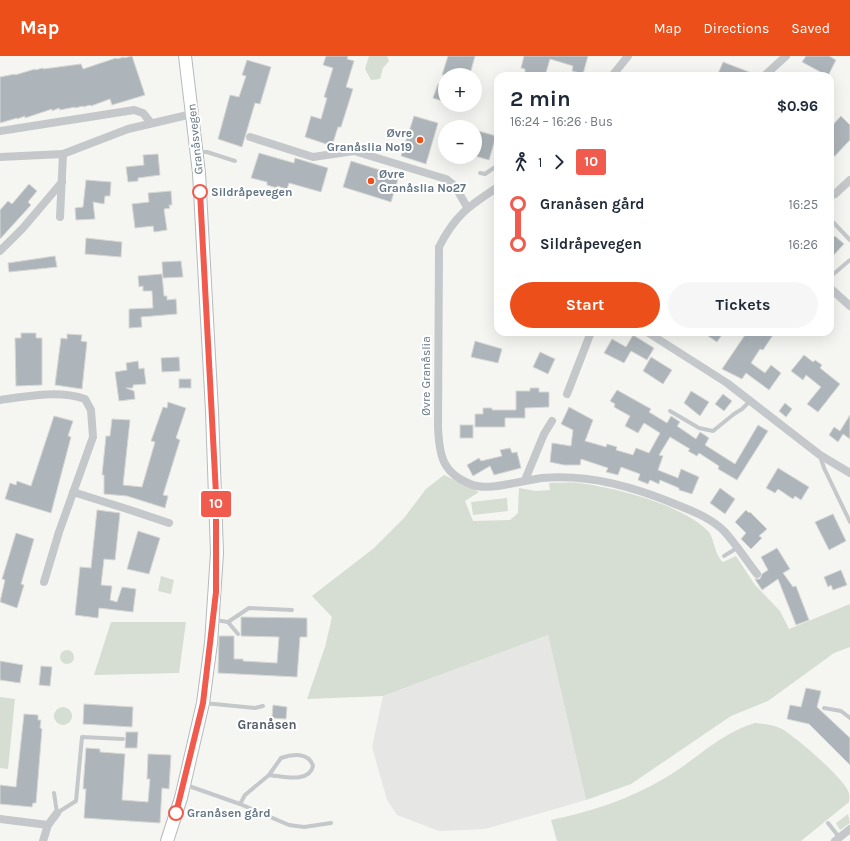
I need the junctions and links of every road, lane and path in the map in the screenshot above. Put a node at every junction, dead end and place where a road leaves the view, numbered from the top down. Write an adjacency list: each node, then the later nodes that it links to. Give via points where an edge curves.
1 (186, 56): 6 (street, Granåsvegen)
2 (628, 56): 4 (street)
3 (786, 56): 5 (street)
4 (615, 72)
5 (768, 72)
6 (192, 114): 7 (street); 10 (street, Granåsvegen)
7 (151, 123): 8 (street, via 143,113 134,110); 11 (street)
8 (0, 131)
9 (250, 137): 20 (street, via 313,156 354,151 446,179 455,186)
10 (197, 152): 13 (lane, via 207,152); 47 (street, Granåsvegen, via 216,494 217,553)
11 (63, 154): 12 (street); 17 (street)
12 (0, 157)
13 (236, 161)
14 (494, 168): 15 (lane, via 485,174)
15 (480, 173)
16 (850, 180): 19 (street)
17 (62, 182): 21 (street); 24 (street)
18 (494, 190): 20 (street, Øvre Granåslia)
19 (835, 194)
20 (467, 207): 38 (street, Øvre Granåslia, via 447,231 439,247 439,450 448,468 458,478 474,486 498,486)
21 (60, 217)
22 (834, 223): 23 (lane)
23 (850, 240)
24 (0, 251)
25 (850, 260): 26 (lane)
26 (834, 273)
27 (834, 292): 28 (street)
28 (850, 306)
29 (589, 336): 31 (street)
30 (653, 336): 33 (street)
31 (567, 394)
32 (0, 400): 39 (street, via 49,395 73,395 85,399 92,410 93,437)
33 (750, 401): 34 (lane, via 713,431 698,428); 36 (street)
34 (670, 411)
35 (552, 421): 38 (street)
36 (820, 455): 37 (street); 40 (lane)
37 (850, 473)
38 (525, 480): 42 (street, Øvre Granåslia, via 584,478 649,492 709,519 724,531)
39 (73, 492): 41 (street, via 127,508); 45 (street)
40 (850, 522)
41 (168, 524)
42 (737, 548): 43 (lane); 44 (street, Øvre Granåslia)
43 (724, 556)
44 (757, 574)
45 (44, 582)
46 (292, 610): 48 (lane, via 249,608)
47 (213, 619): 48 (lane); 50 (street, Granåsvegen)
48 (228, 622): 49 (lane)
49 (238, 634)
50 (203, 703): 51 (lane, via 255,708); 56 (street, Granåsvegen)
51 (263, 706)
52 (824, 708): 53 (lane, via 841,711)
53 (850, 718)
54 (122, 739): 59 (lane, via 82,737 76,801)
55 (269, 775): 55 (lane, via 277,762 286,756 303,755 309,758 313,766 309,775 302,777); 58 (lane, via 245,795)
56 (184, 784): 58 (lane); 67 (street, Granåsvegen)
57 (54, 793): 59 (lane)
58 (240, 804): 61 (lane, via 289,825 304,827)
59 (57, 813): 63 (street)
60 (0, 819): 63 (street)
61 (331, 823)
62 (828, 823): 65 (lane)
63 (48, 825): 66 (street)
64 (850, 829): 65 (street)
65 (837, 839)
66 (43, 841)
67 (167, 841)

